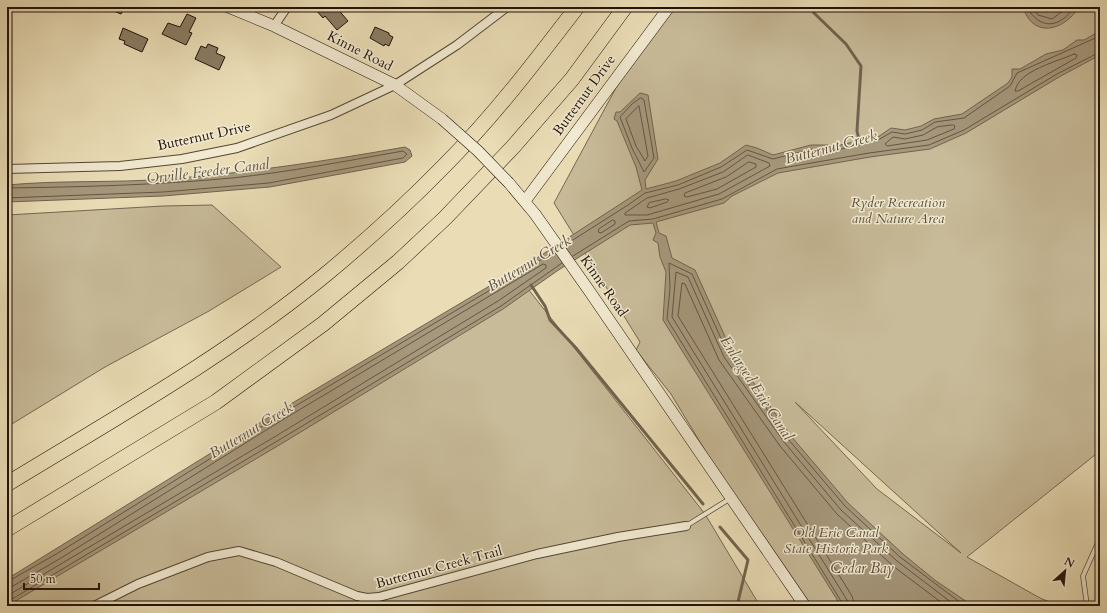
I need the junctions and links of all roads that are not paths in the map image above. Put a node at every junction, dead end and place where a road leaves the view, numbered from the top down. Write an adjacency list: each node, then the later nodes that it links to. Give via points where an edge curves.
1 (228, 7): 7 (street, Kinne Road)
2 (287, 7): 7 (street)
3 (507, 7): 8 (street, Butternut Drive, via 457,45)
4 (578, 7): 11 (highway, via 532,66 444,166 324,275 186,376)
5 (625, 7): 14 (highway, via 572,79 513,147 446,218 398,262 323,324 216,402)
6 (669, 7): 10 (street, Butternut Drive)
7 (274, 26): 8 (street, Kinne Road)
8 (395, 85): 9 (street, Butternut Drive, via 331,115 230,149 182,159 120,166); 10 (street, Kinne Road, bridge, via 442,119)
9 (7, 169)
10 (525, 201): 12 (street, Kinne Road)
11 (7, 484)
12 (731, 498): 13 (lane); 17 (street, Kinne Road)
13 (686, 526): 16 (street, Butternut Creek Trail, via 537,554 379,597 367,598 276,562 239,551 208,557 138,584)
14 (7, 529)
15 (1100, 538): 18 (lane, via 1083,576)
16 (94, 606)
17 (805, 606)
18 (1087, 606)

